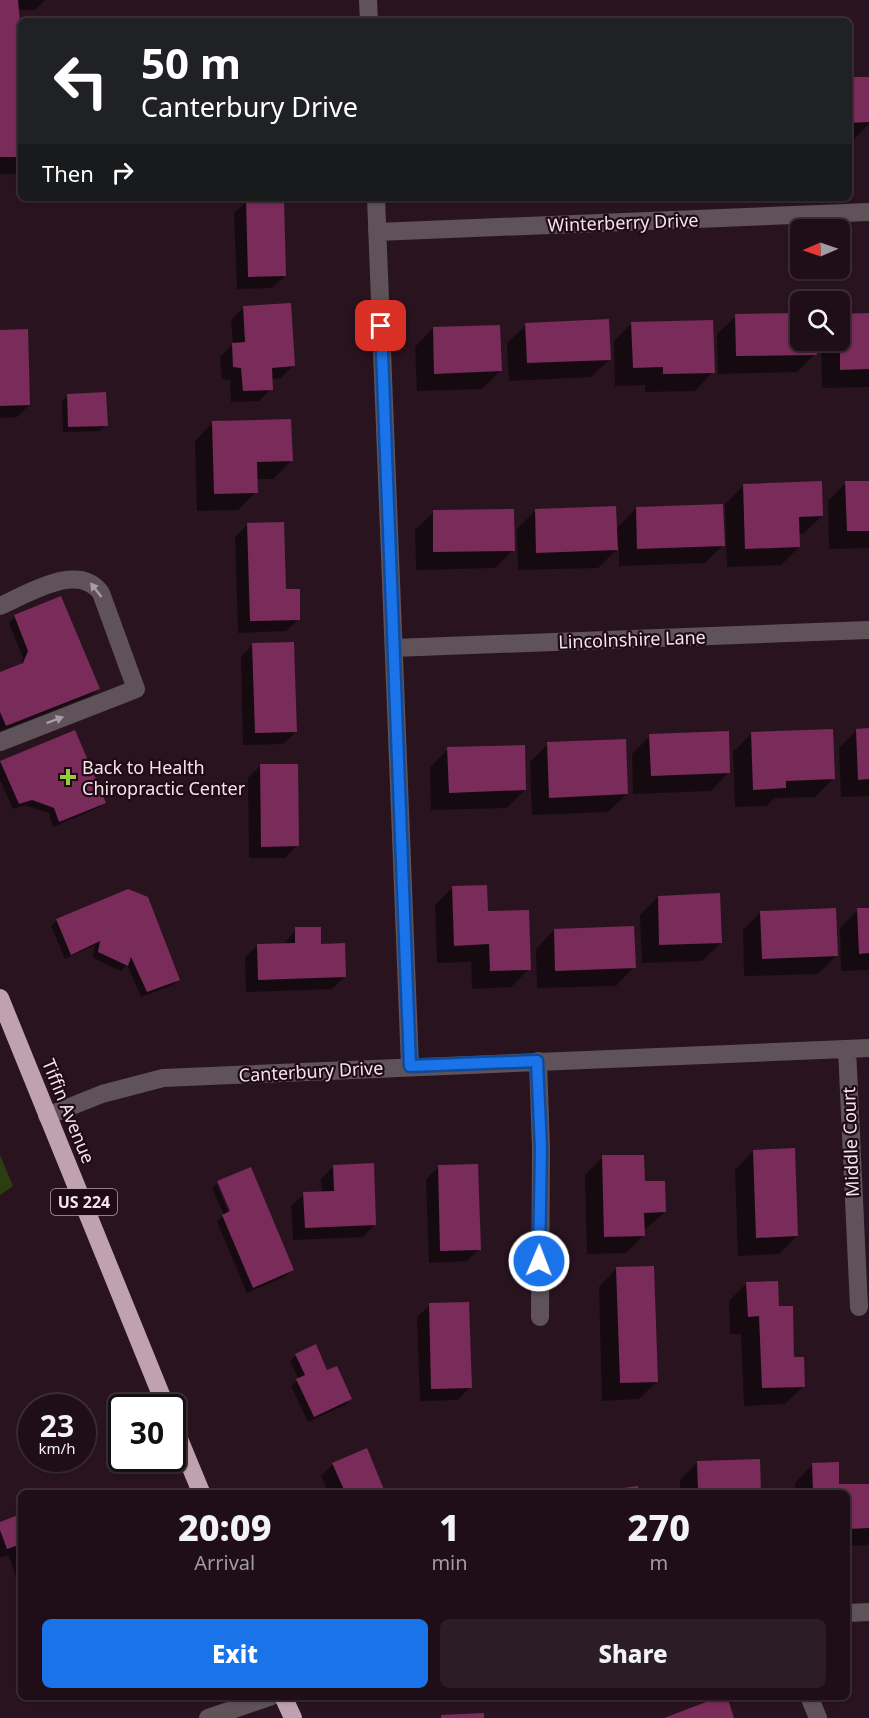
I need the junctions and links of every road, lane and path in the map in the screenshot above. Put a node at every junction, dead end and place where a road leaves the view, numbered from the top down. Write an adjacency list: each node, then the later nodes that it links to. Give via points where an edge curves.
1 (368, 0): 2 (street)
2 (369, 18)
3 (376, 201): 5 (street)
4 (869, 212): 5 (street, Winterberry Drive)
5 (377, 232): 8 (street)
6 (0, 606): 9 (street, one-way to 6, via 136,689 94,583 76,578 64,580)
7 (869, 630): 8 (street, Lincolnshire Lane)
8 (394, 648): 14 (street)
9 (0, 742)
10 (0, 998): 15 (highway, Tiffin Avenue / US 224)
11 (846, 1048): 12 (street, Canterbury Drive); 13 (street, Canterbury Drive); 16 (street, Middle Court)
12 (869, 1048)
13 (537, 1061): 14 (street, Canterbury Drive); 17 (street)
14 (410, 1066): 15 (street, Canterbury Drive, via 163,1078 109,1091)
15 (47, 1116): 18 (highway, Tiffin Avenue / US 224)
16 (859, 1307)
17 (540, 1317)
18 (161, 1394)
19 (186, 1456): 20 (highway)
20 (200, 1490)
21 (869, 1612): 22 (street)
22 (850, 1613)
23 (260, 1700): 26 (street)
24 (285, 1700): 27 (highway)
25 (811, 1700): 28 (street)
26 (208, 1718)
27 (293, 1718)
28 (818, 1718)

